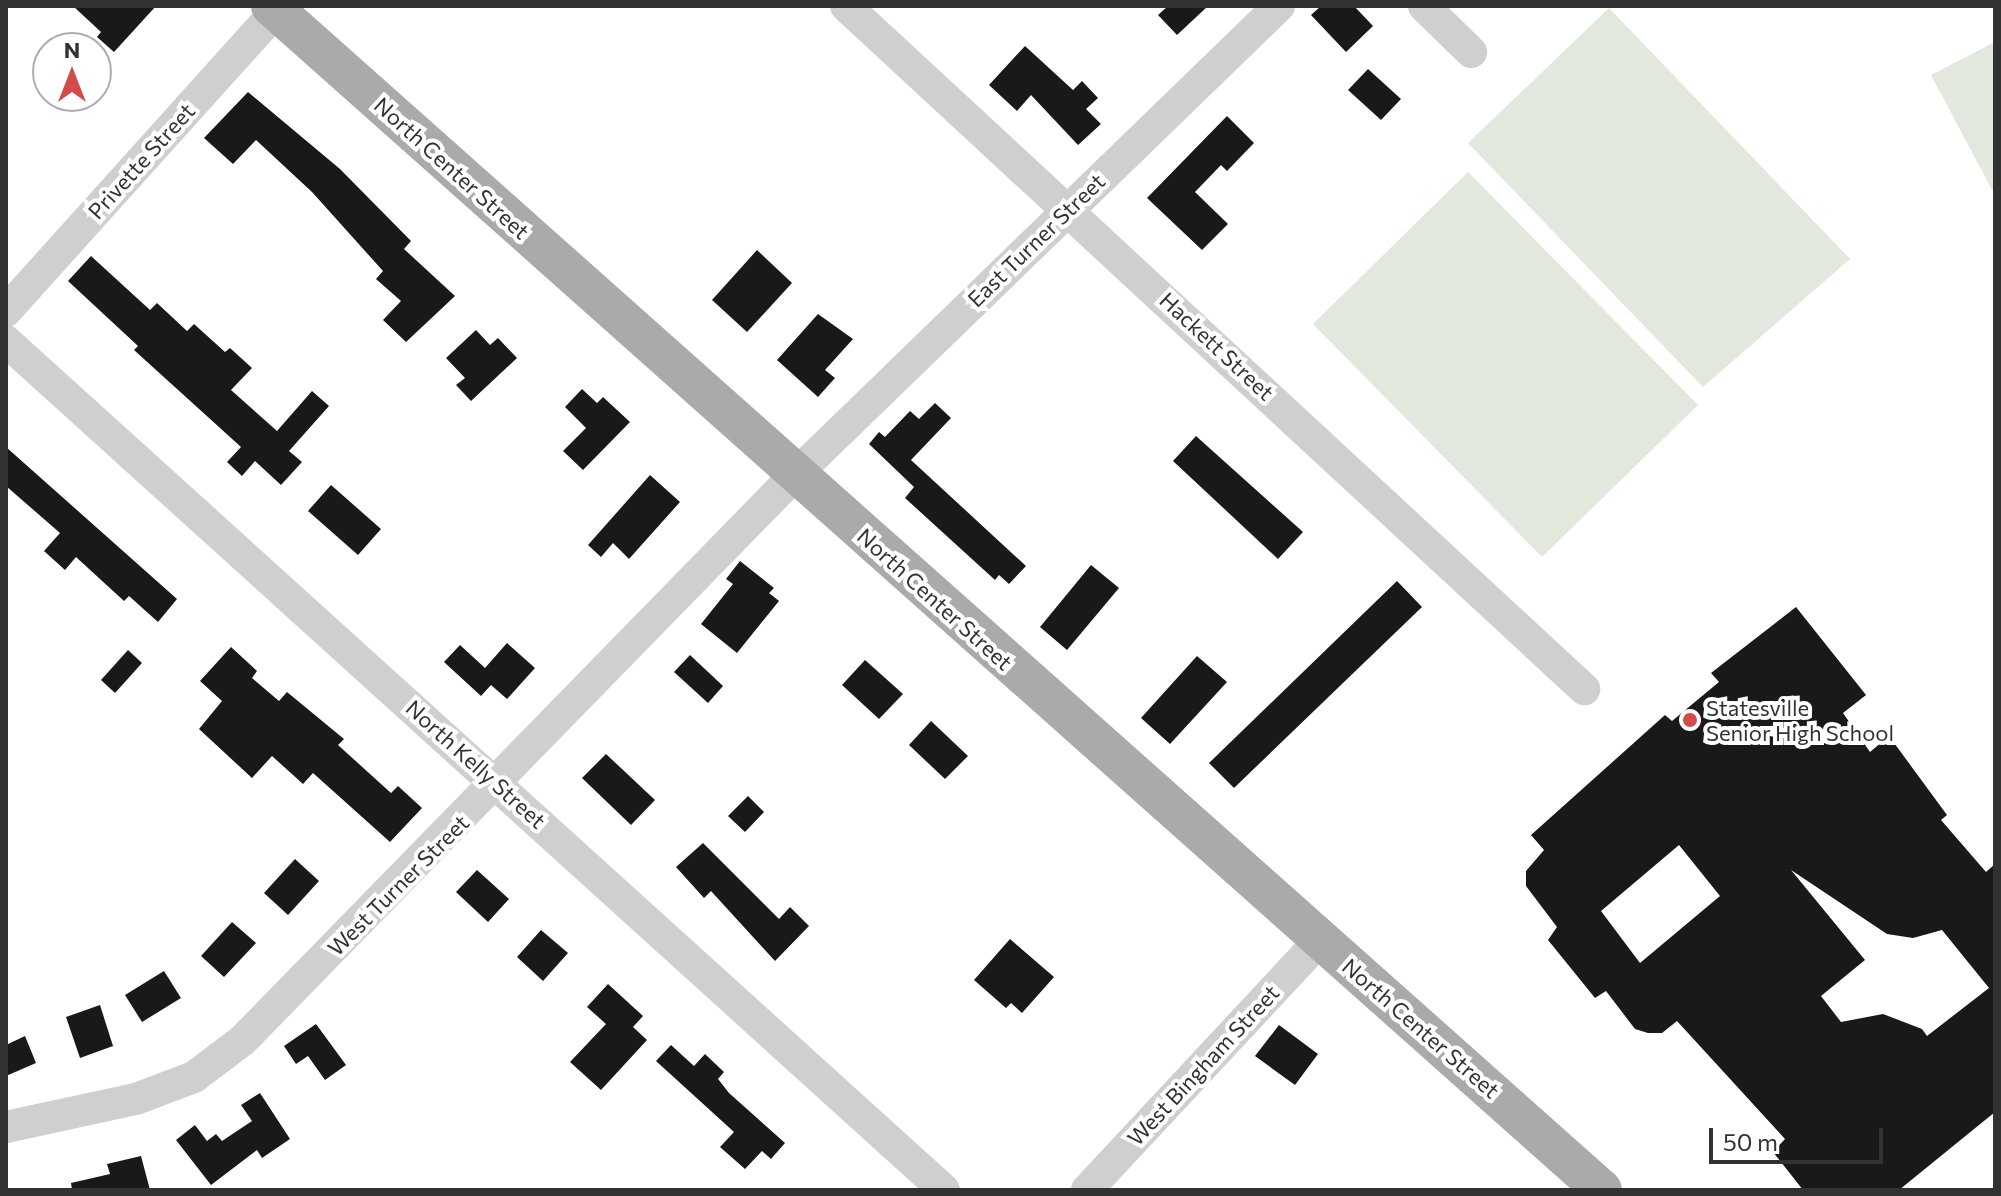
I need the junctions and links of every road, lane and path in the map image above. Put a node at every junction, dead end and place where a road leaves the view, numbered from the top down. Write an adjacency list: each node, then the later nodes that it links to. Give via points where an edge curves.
1 (846, 6): 6 (street, Hackett Street)
2 (1279, 6): 6 (street, East Turner Street)
3 (1424, 6): 5 (street)
4 (273, 9): 7 (street, Privette Street); 9 (main road, North Center Street)
5 (1471, 52)
6 (1069, 208): 9 (street, East Turner Street); 10 (street, Hackett Street)
7 (6, 311)
8 (6, 341): 11 (street, North Kelly Street)
9 (795, 475): 11 (street, West Turner Street); 12 (main road, North Center Street)
10 (1584, 689)
11 (499, 784): 13 (street, West Turner Street, via 243,1040 194,1077 136,1099); 14 (street, North Kelly Street)
12 (1320, 940): 15 (street, West Bingham Street); 16 (main road, North Center Street)
13 (6, 1127)
14 (944, 1190)
15 (1087, 1190)
16 (1602, 1190)

